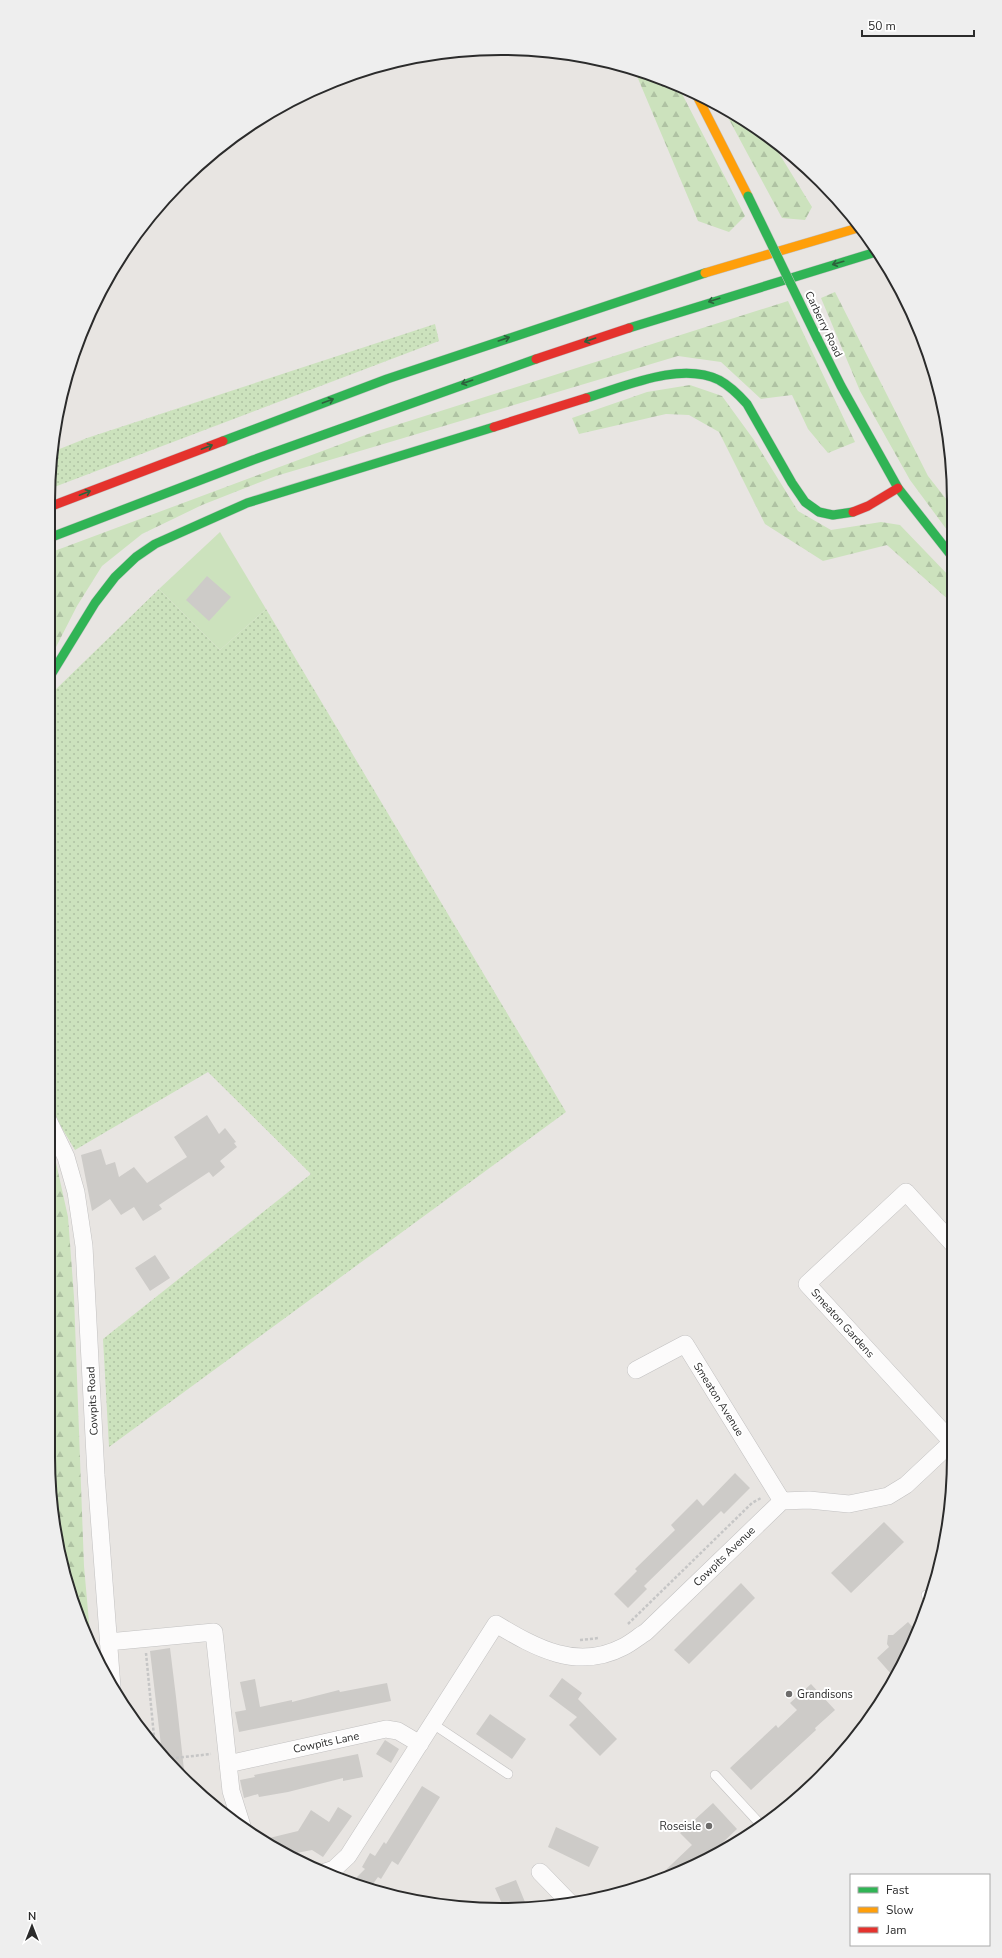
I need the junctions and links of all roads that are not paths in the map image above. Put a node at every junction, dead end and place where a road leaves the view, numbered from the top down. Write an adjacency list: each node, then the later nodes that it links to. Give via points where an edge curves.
1 (700, 102): 4 (main road, Carberry Road, bridge, via 841,386)
2 (855, 229): 5 (main road, one-way to 2, via 387,379 682,280)
3 (872, 253): 6 (main road, one-way to 6, via 724,297 479,378 286,447)
4 (898, 488): 7 (main road, Carberry Road); 8 (main road, via 849,514 833,515 819,512 805,502 792,483 747,404 738,393 722,380 701,374 662,375 247,503 155,544 136,557 115,577 95,603)
5 (55, 505)
6 (55, 536)
7 (947, 550)
8 (55, 670)
9 (55, 1134): 15 (street, Cowpits Road, via 66,1157 74,1185 84,1246)
10 (947, 1237): 12 (street, Smeaton Gardens, via 906,1192 807,1284)
11 (636, 1370): 14 (street, Smeaton Avenue, via 685,1344)
12 (947, 1436)
13 (947, 1446): 14 (street, via 906,1485 888,1496 849,1504 809,1500)
14 (782, 1501): 17 (street, Cowpits Avenue, via 646,1632 623,1647 602,1654 580,1657 558,1654 537,1647 496,1624)
15 (108, 1642): 16 (street, Cowpits Road); 19 (street, via 214,1632)
16 (111, 1672)
17 (433, 1724): 18 (street); 20 (lane)
18 (420, 1744): 19 (street, Cowpits Lane, via 398,1731 386,1729); 24 (street, via 348,1856)
19 (228, 1758): 22 (street, via 231,1791)
20 (508, 1774)
21 (715, 1776): 23 (lane)
22 (240, 1819)
23 (758, 1822)
24 (332, 1870)
25 (540, 1872): 26 (street)
26 (565, 1898)

